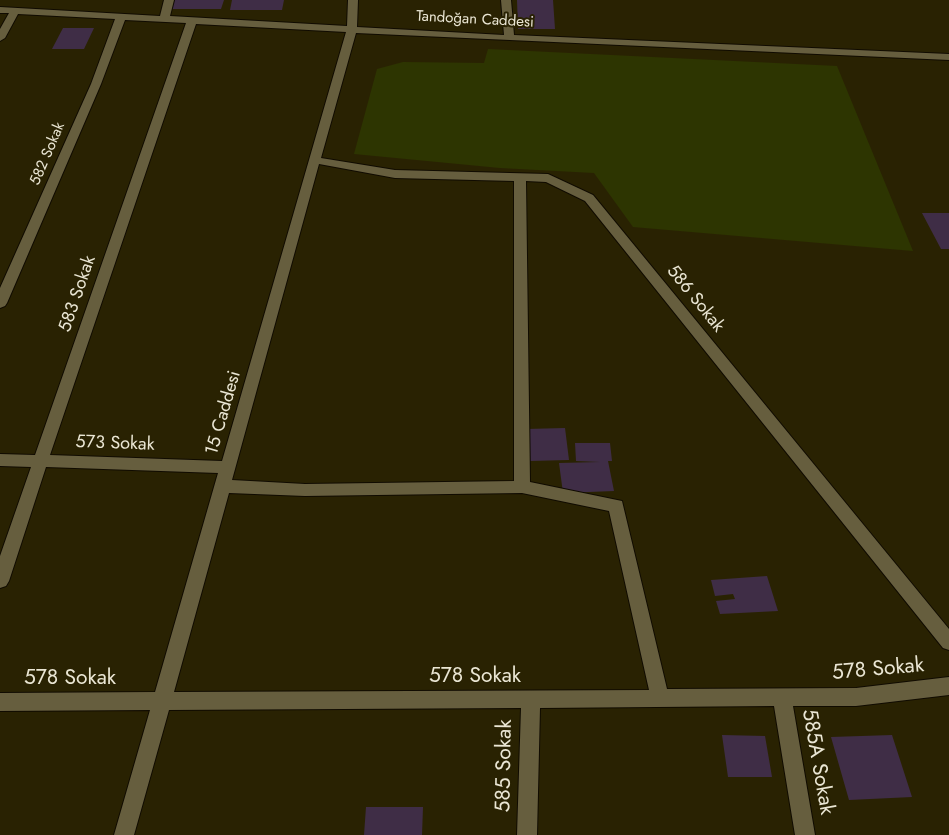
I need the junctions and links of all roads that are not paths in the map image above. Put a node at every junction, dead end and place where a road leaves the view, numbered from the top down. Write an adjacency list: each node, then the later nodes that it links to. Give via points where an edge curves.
1 (43, 0): 7 (street)
2 (169, 0): 9 (street)
3 (353, 0): 11 (street, 15 Caddesi)
4 (506, 0): 13 (street)
5 (0, 10): 6 (street, Tandoğan Caddesi)
6 (15, 11): 7 (street, Tandoğan Caddesi); 12 (street)
7 (36, 12): 8 (street, Tandoğan Caddesi)
8 (121, 16): 9 (street, Tandoğan Caddesi); 17 (street, 582 Sokak, via 96,84)
9 (164, 18): 10 (street, Tandoğan Caddesi)
10 (192, 20): 11 (street, Tandoğan Caddesi); 19 (street, 583 Sokak)
11 (352, 28): 13 (street, Tandoğan Caddesi); 15 (street, 15 Caddesi)
12 (0, 38)
13 (509, 38): 14 (street, Tandoğan Caddesi)
14 (949, 57)
15 (315, 160): 16 (street, 586 Sokak, via 395,174); 20 (street, 15 Caddesi)
16 (520, 178): 22 (street); 24 (street, 586 Sokak, via 548,178 589,198)
17 (0, 303)
18 (0, 460): 19 (street, 573 Sokak)
19 (40, 462): 20 (street, 573 Sokak); 23 (street, 583 Sokak)
20 (228, 467): 21 (street, 15 Caddesi)
21 (223, 486): 22 (street, via 305,490); 30 (street, 15 Caddesi)
22 (522, 487): 26 (street, via 616,506)
23 (0, 580)
24 (949, 642)
25 (949, 686): 27 (street, 578 Sokak, via 856,697)
26 (660, 698): 27 (street, 578 Sokak); 28 (street, 578 Sokak)
27 (782, 698): 33 (street, 585A Sokak)
28 (531, 699): 30 (street, 578 Sokak); 32 (street, 585 Sokak)
29 (0, 702): 30 (street, 578 Sokak)
30 (162, 702): 31 (street, 15 Caddesi)
31 (124, 835)
32 (527, 835)
33 (805, 835)

